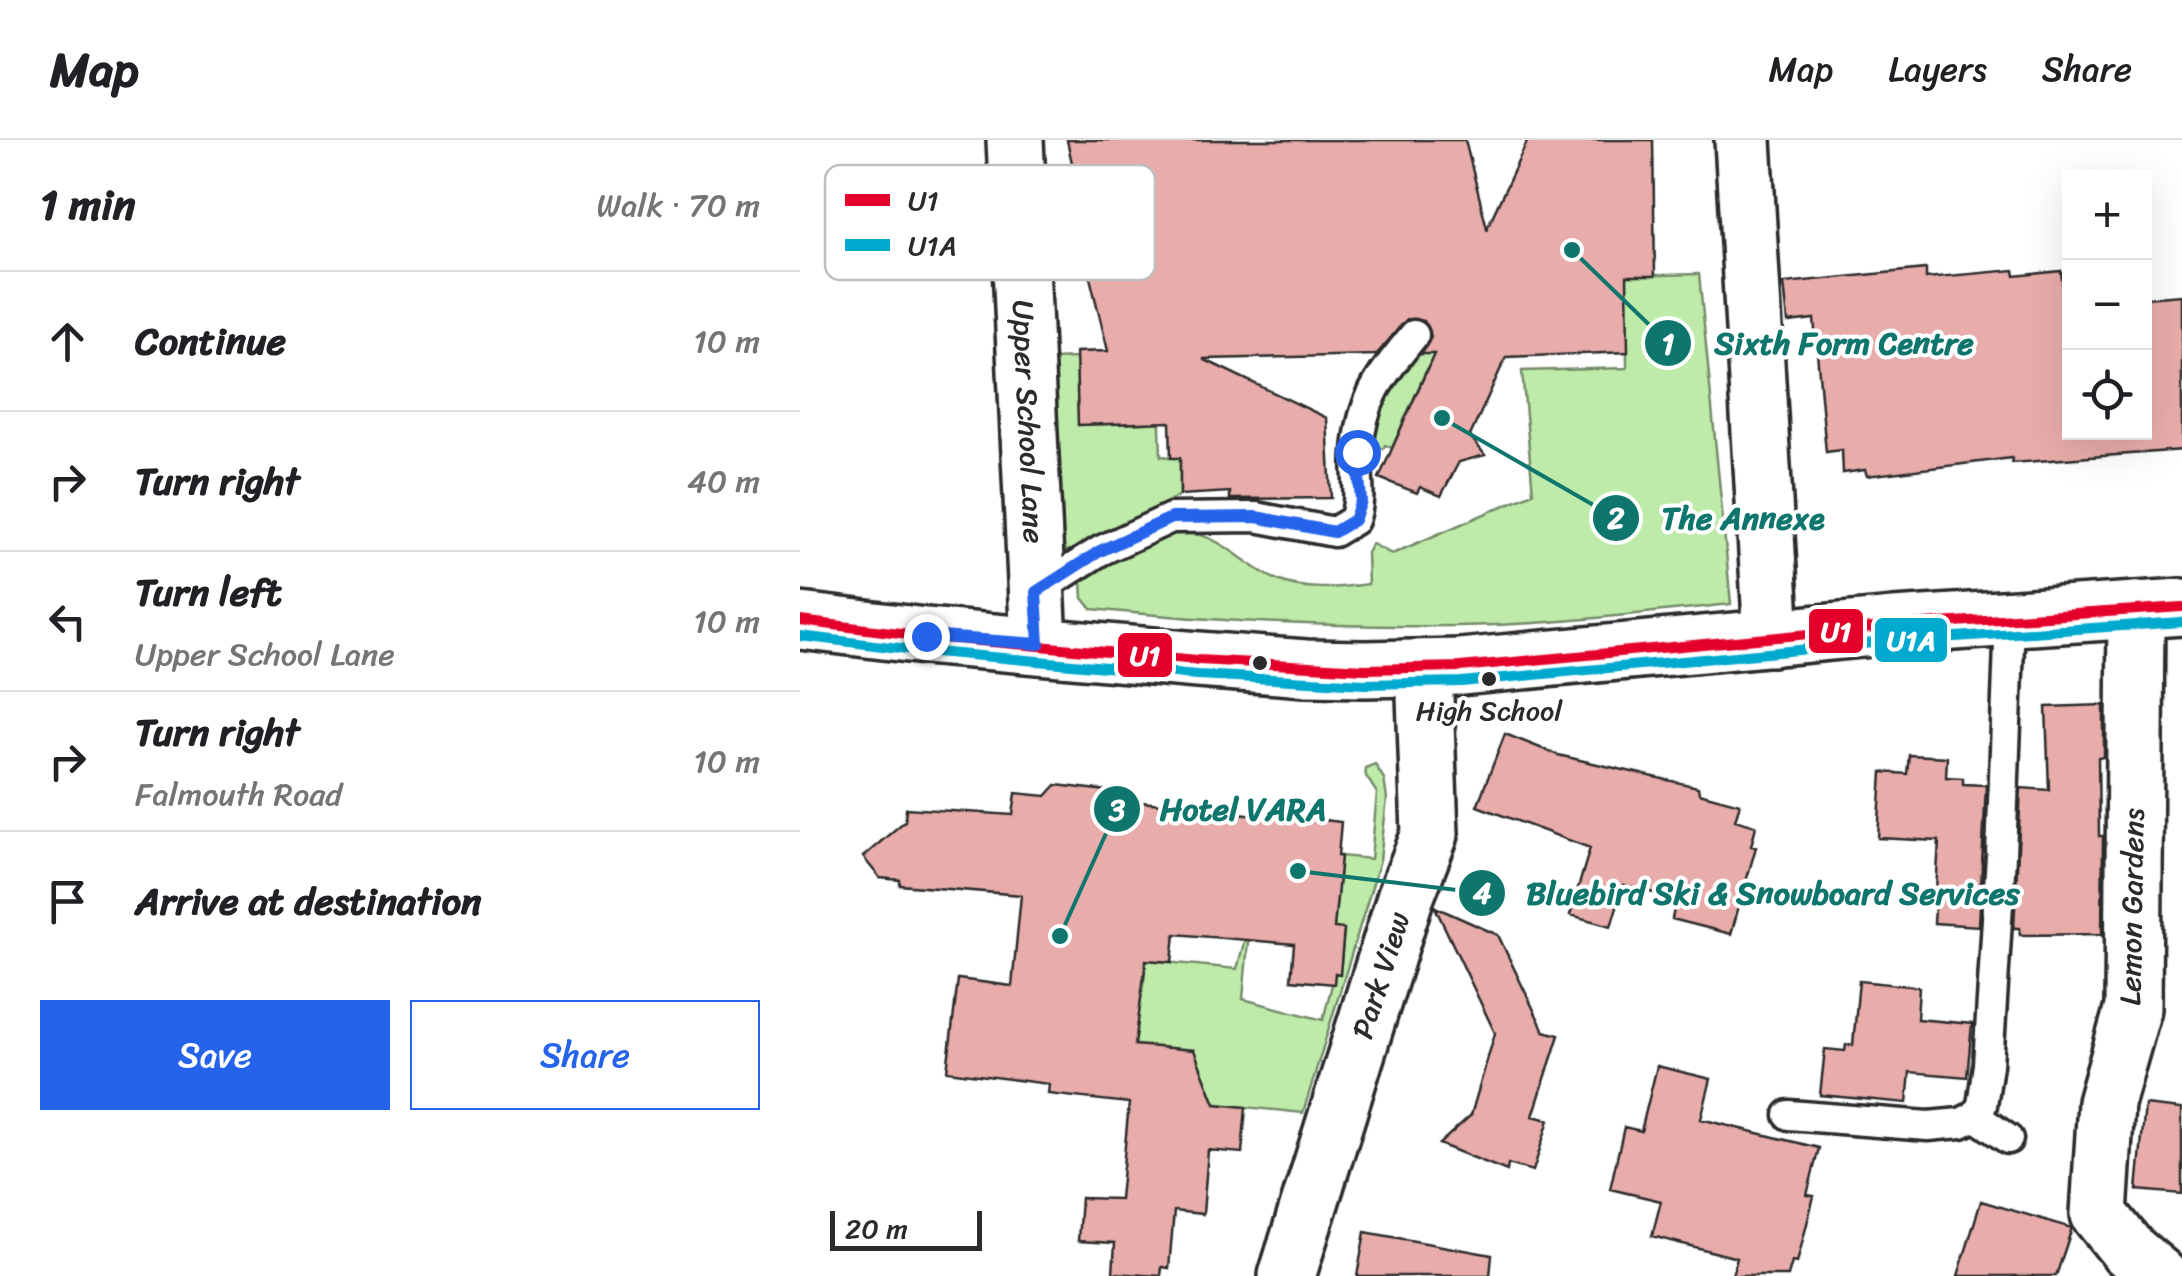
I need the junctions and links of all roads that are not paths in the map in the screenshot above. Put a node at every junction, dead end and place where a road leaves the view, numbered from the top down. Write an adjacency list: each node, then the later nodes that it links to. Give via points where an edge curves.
1 (1015, 140): 3 (street, Upper School Lane)
2 (1743, 140): 10 (street)
3 (1016, 165)
4 (1021, 280): 7 (street, Upper School Lane)
5 (1414, 335): 7 (lane, via 1369,394 1357,452 1361,501 1354,520 1334,532 1256,517 1171,518 1100,551)
6 (2159, 609): 8 (street); 15 (street, Lemon Gardens, via 2133,1008 2106,1103 2099,1214)
7 (1037, 618): 9 (street, via 926,636); 11 (street, via 1306,668)
8 (2010, 619): 10 (street); 13 (lane, via 1988,1065)
9 (800, 621)
10 (1772, 638): 11 (street)
11 (1424, 668): 16 (street, Park View, via 1430,834)
12 (1789, 1114): 13 (lane, via 1928,1126)
13 (1974, 1116): 14 (lane)
14 (2008, 1138)
15 (2129, 1267)
16 (1287, 1276)

